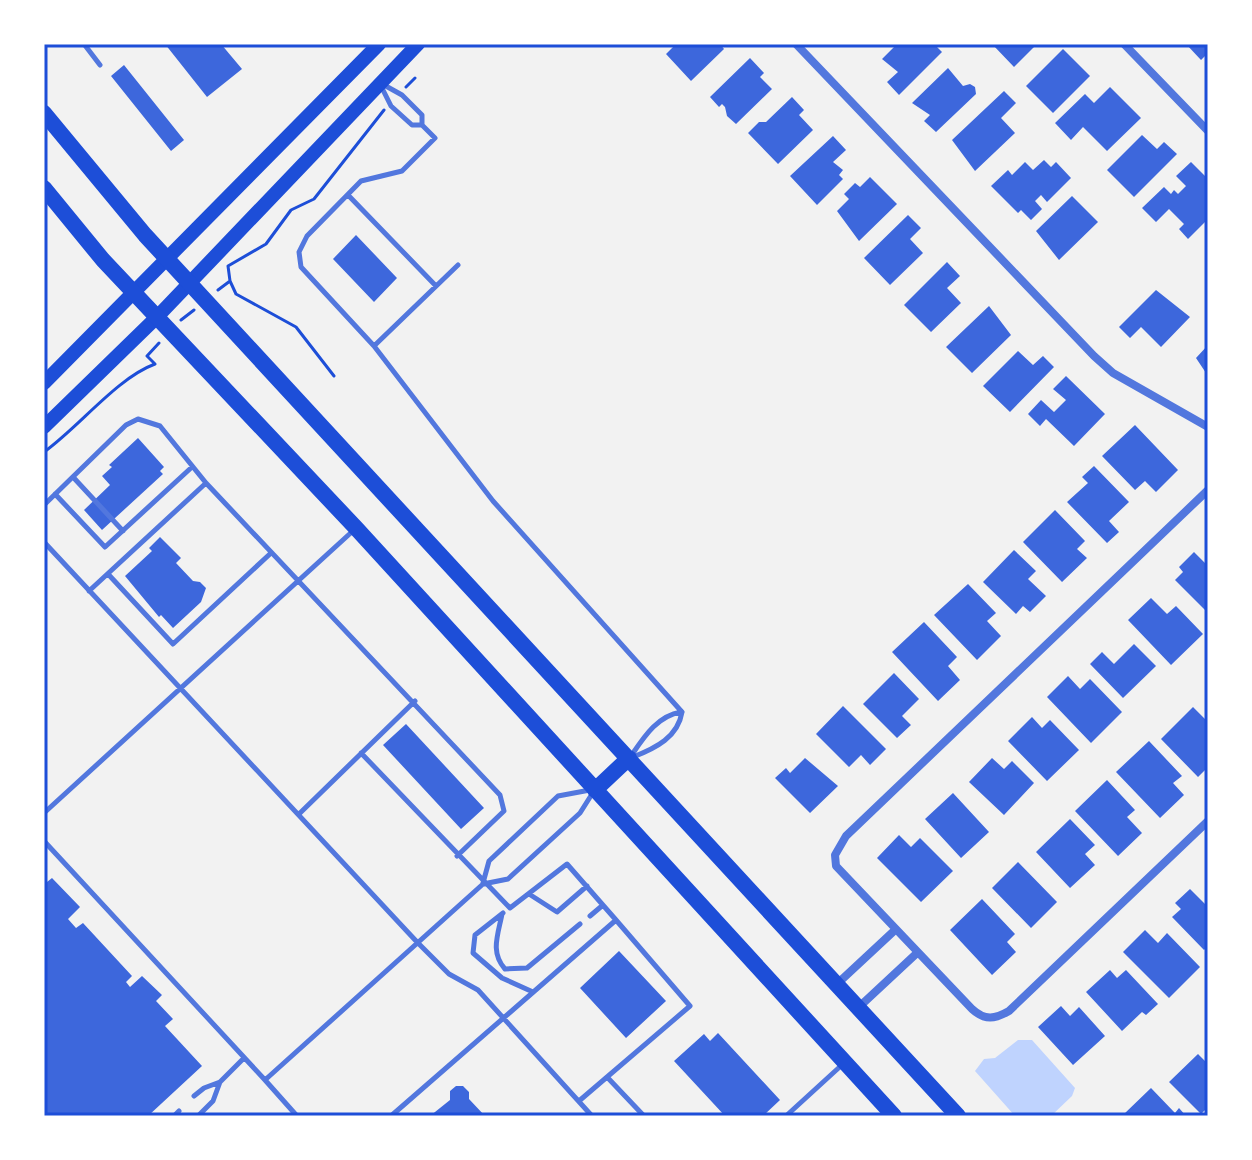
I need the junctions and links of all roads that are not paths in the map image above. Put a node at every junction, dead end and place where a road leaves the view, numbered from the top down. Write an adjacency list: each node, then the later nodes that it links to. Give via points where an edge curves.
1 (84, 44): 6 (lane)
2 (379, 44): 13 (main road)
3 (418, 44): 7 (main road)
4 (796, 44): 22 (street, via 1094,356 1113,373)
5 (1124, 44): 10 (street)
6 (100, 65)
7 (379, 83): 9 (lane, via 412,125); 9 (lane, via 422,115); 15 (main road)
8 (44, 113): 13 (main road)
9 (422, 125): 12 (lane, via 435,138 402,171 361,181)
10 (1208, 131)
11 (44, 188): 17 (main road)
12 (348, 195): 16 (lane); 19 (lane, via 307,236 299,260 306,275)
13 (168, 259): 15 (main road); 17 (main road)
14 (458, 265): 16 (lane)
15 (190, 281): 18 (main road); 40 (main road)
16 (436, 286): 19 (lane)
17 (135, 293): 18 (main road); 20 (main road)
18 (158, 316): 21 (main road); 29 (main road)
19 (374, 346): 38 (lane, via 493,501)
20 (44, 383)
21 (44, 427)
22 (1208, 427)
23 (192, 467): 24 (lane, via 160,426 138,419); 25 (lane); 30 (lane)
24 (73, 477): 27 (lane); 30 (lane)
25 (206, 483): 32 (lane); 33 (lane)
26 (1208, 490): 56 (street, via 846,836 835,855 836,866)
27 (55, 494): 28 (lane); 30 (lane, via 105,547)
28 (44, 505)
29 (356, 528): 34 (lane); 41 (main road)
30 (123, 531)
31 (44, 542): 35 (lane)
32 (271, 553): 33 (lane, via 173,644); 34 (lane)
33 (108, 574): 35 (lane)
34 (299, 580): 36 (lane); 37 (lane)
35 (89, 591): 36 (lane)
36 (181, 688): 42 (lane); 43 (lane)
37 (415, 701): 39 (lane); 46 (lane, via 504,802 498,818)
38 (682, 712): 40 (lane, via 667,714); 40 (lane, via 680,726 657,747)
39 (361, 753): 43 (lane); 46 (lane)
40 (629, 758): 41 (main road); 59 (main road)
41 (595, 790): 47 (lane, via 580,813 508,879); 47 (lane, via 558,796 489,861); 64 (main road)
42 (44, 813)
43 (299, 814): 57 (lane)
44 (1208, 821): 58 (street, via 1009,1011 979,1016)
45 (44, 841): 63 (lane)
46 (457, 856): 47 (lane)
47 (483, 884): 51 (lane); 57 (lane)
48 (587, 886): 49 (lane, via 557,912); 49 (lane, via 567,864); 50 (lane)
49 (529, 894): 51 (lane)
50 (603, 905): 53 (lane); 54 (lane)
51 (510, 908): 52 (lane)
52 (502, 914): 55 (lane, via 495,949 505,969 527,968); 60 (lane, via 475,935 473,953 502,978)
53 (590, 916)
54 (616, 920): 60 (lane); 65 (lane, via 690,1006)
55 (580, 924)
56 (895, 930): 58 (street); 59 (street)
57 (417, 942): 62 (lane); 66 (lane)
58 (917, 953): 61 (street)
59 (837, 984): 61 (main road)
60 (533, 992): 62 (lane)
61 (859, 1007): 77 (main road)
62 (502, 1016): 69 (lane); 72 (lane)
63 (244, 1058): 66 (lane); 67 (lane)
64 (845, 1062): 75 (lane); 76 (main road)
65 (607, 1077): 69 (lane); 74 (lane)
66 (265, 1080): 71 (lane)
67 (220, 1082): 68 (lane); 70 (lane, via 213,1101)
68 (194, 1096)
69 (579, 1101): 73 (lane)
70 (198, 1116)
71 (297, 1116)
72 (391, 1116)
73 (592, 1116)
74 (644, 1116)
75 (786, 1116)
76 (894, 1116)
77 (958, 1116)

